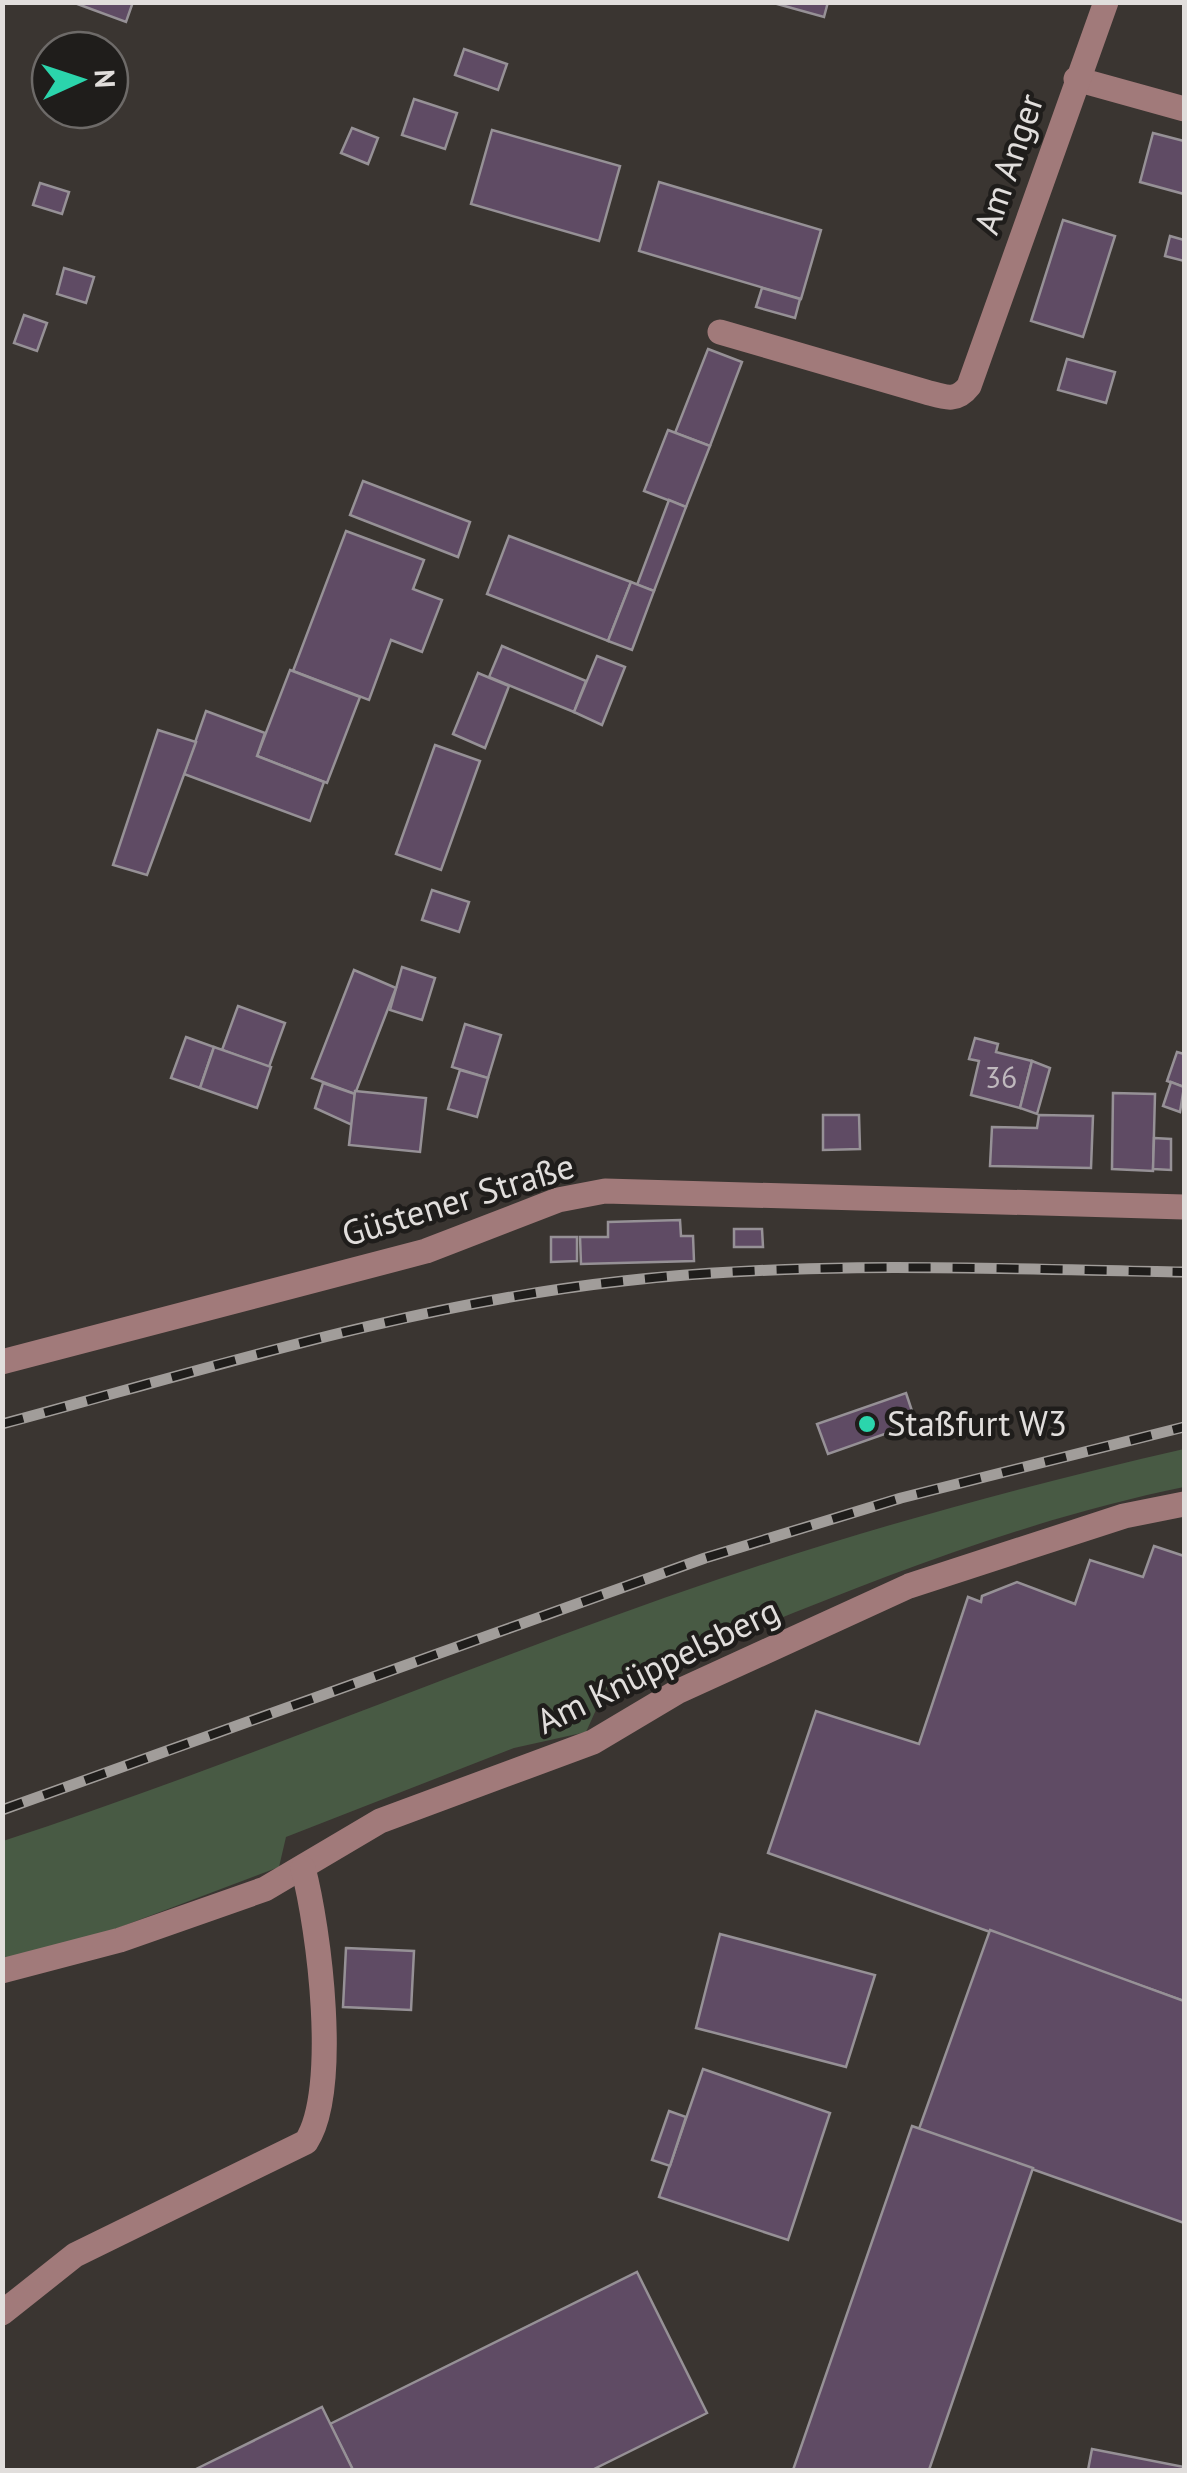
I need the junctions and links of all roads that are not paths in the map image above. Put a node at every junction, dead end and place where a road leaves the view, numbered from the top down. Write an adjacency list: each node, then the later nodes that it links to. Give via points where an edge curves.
1 (1106, 2): 2 (street, Am Anger)
2 (1076, 79): 3 (street); 4 (street, Am Anger, via 969,386 952,399)
3 (1184, 110)
4 (720, 332)
5 (1184, 1207): 6 (street, Güstener Straße, via 605,1191 558,1200 426,1250)
6 (2, 1362)
7 (1184, 1504): 8 (street, Am Knüppelsberg, via 1124,1516 909,1586 677,1692 594,1742 380,1821)
8 (302, 1868): 9 (street, Am Knüppelsberg, via 265,1889 120,1940); 10 (street, via 316,1915 324,2090 318,2124 306,2142 74,2256)
9 (2, 1972)
10 (2, 2312)

